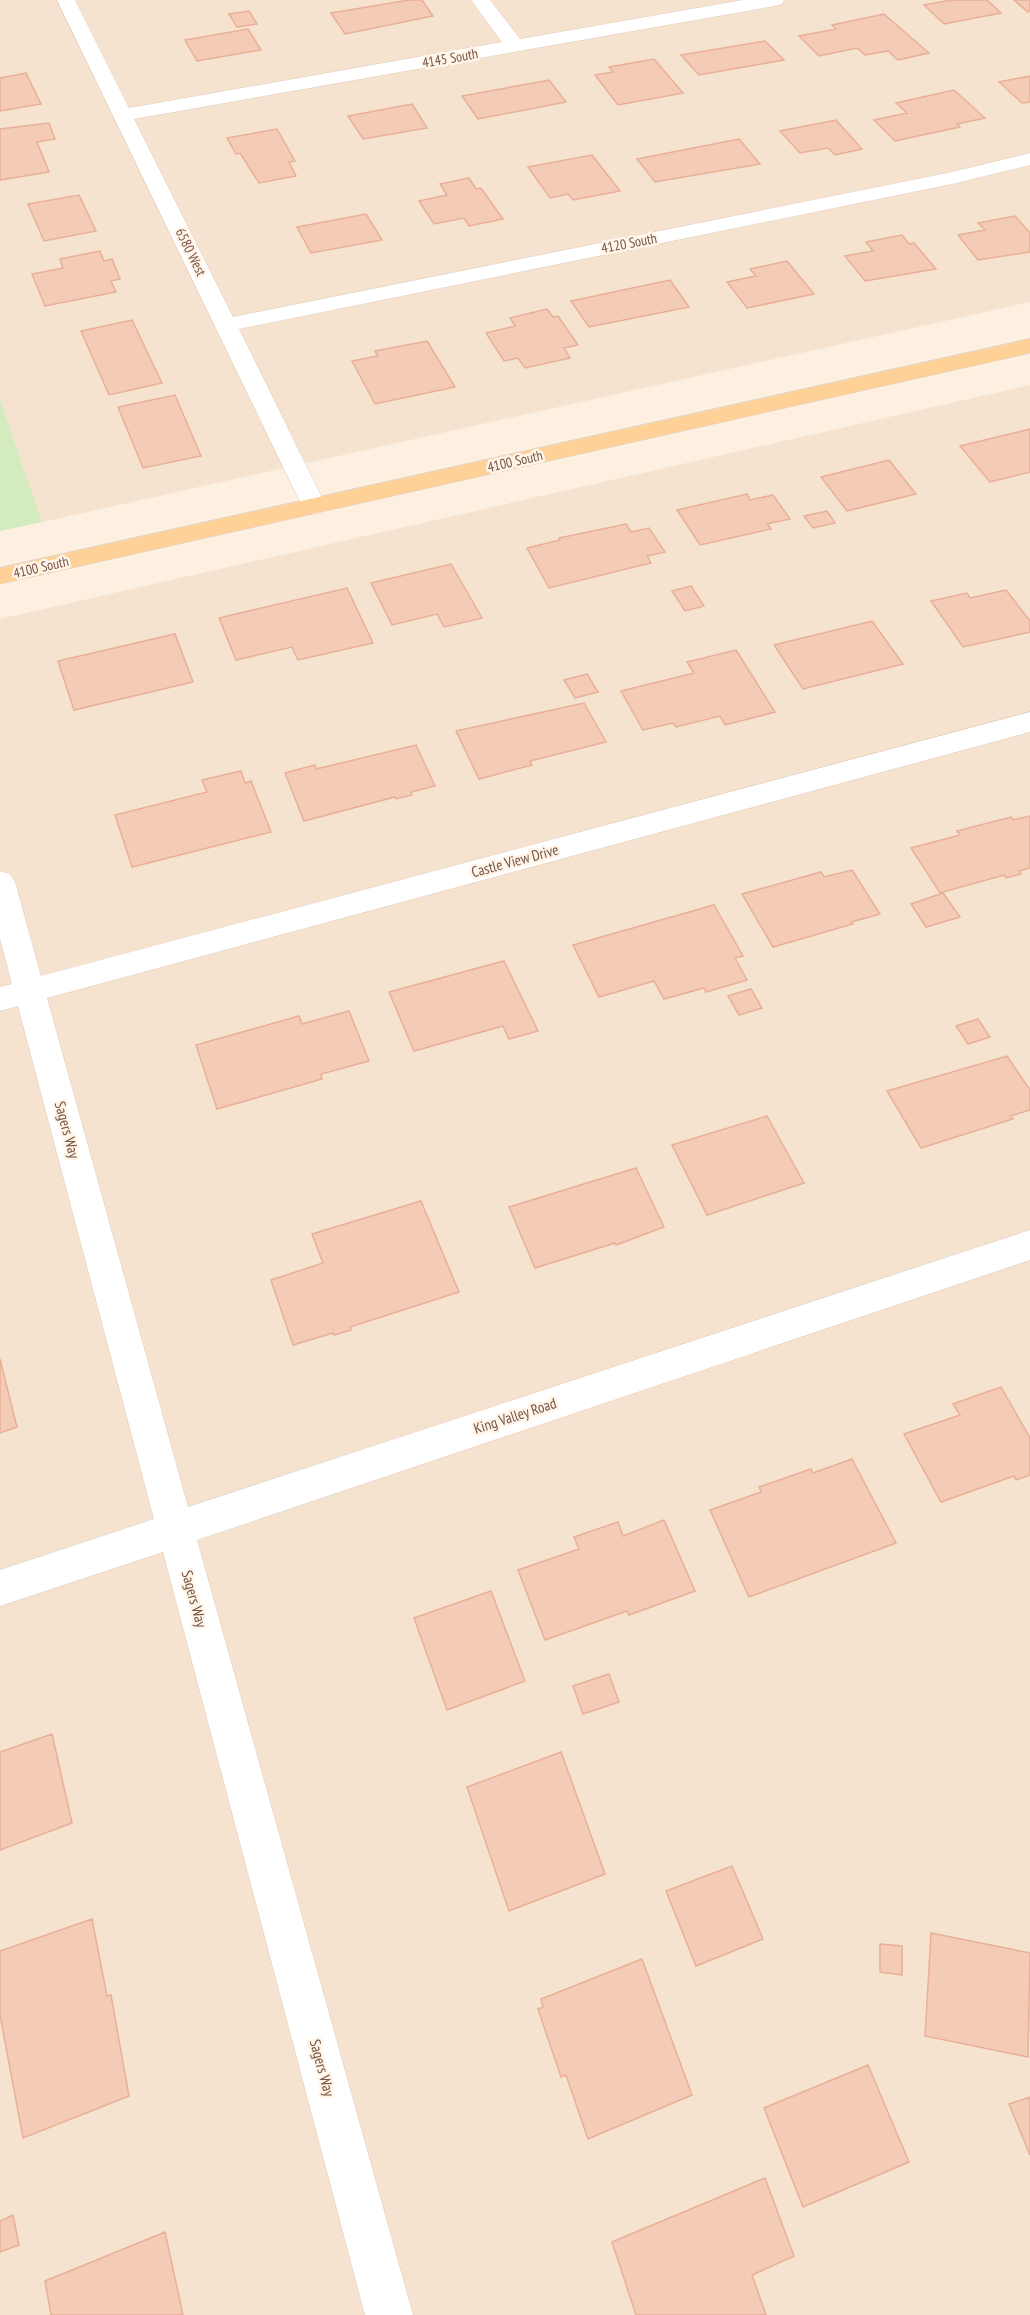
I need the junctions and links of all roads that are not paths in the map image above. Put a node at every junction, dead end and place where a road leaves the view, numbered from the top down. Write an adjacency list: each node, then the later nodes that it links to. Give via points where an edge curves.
1 (66, 0): 5 (street, 6580 West)
2 (480, 0): 4 (street)
3 (775, 0): 4 (street, 4145 South)
4 (515, 46): 5 (street, 4145 South)
5 (124, 115): 7 (street, 6580 West)
6 (1030, 159): 7 (street, 4120 South)
7 (227, 325): 9 (street, 6580 West)
8 (1030, 346): 9 (main road, 4100 South)
9 (314, 506): 10 (main road, 4100 South)
10 (0, 576)
11 (1030, 722): 13 (street, Castle View Drive)
12 (0, 882): 13 (street, Sagers Way)
13 (15, 995): 15 (street, Sagers Way)
14 (1030, 1245): 15 (street, King Valley Road)
15 (176, 1529): 16 (street, King Valley Road); 17 (street, Sagers Way)
16 (0, 1588)
17 (388, 2315)

